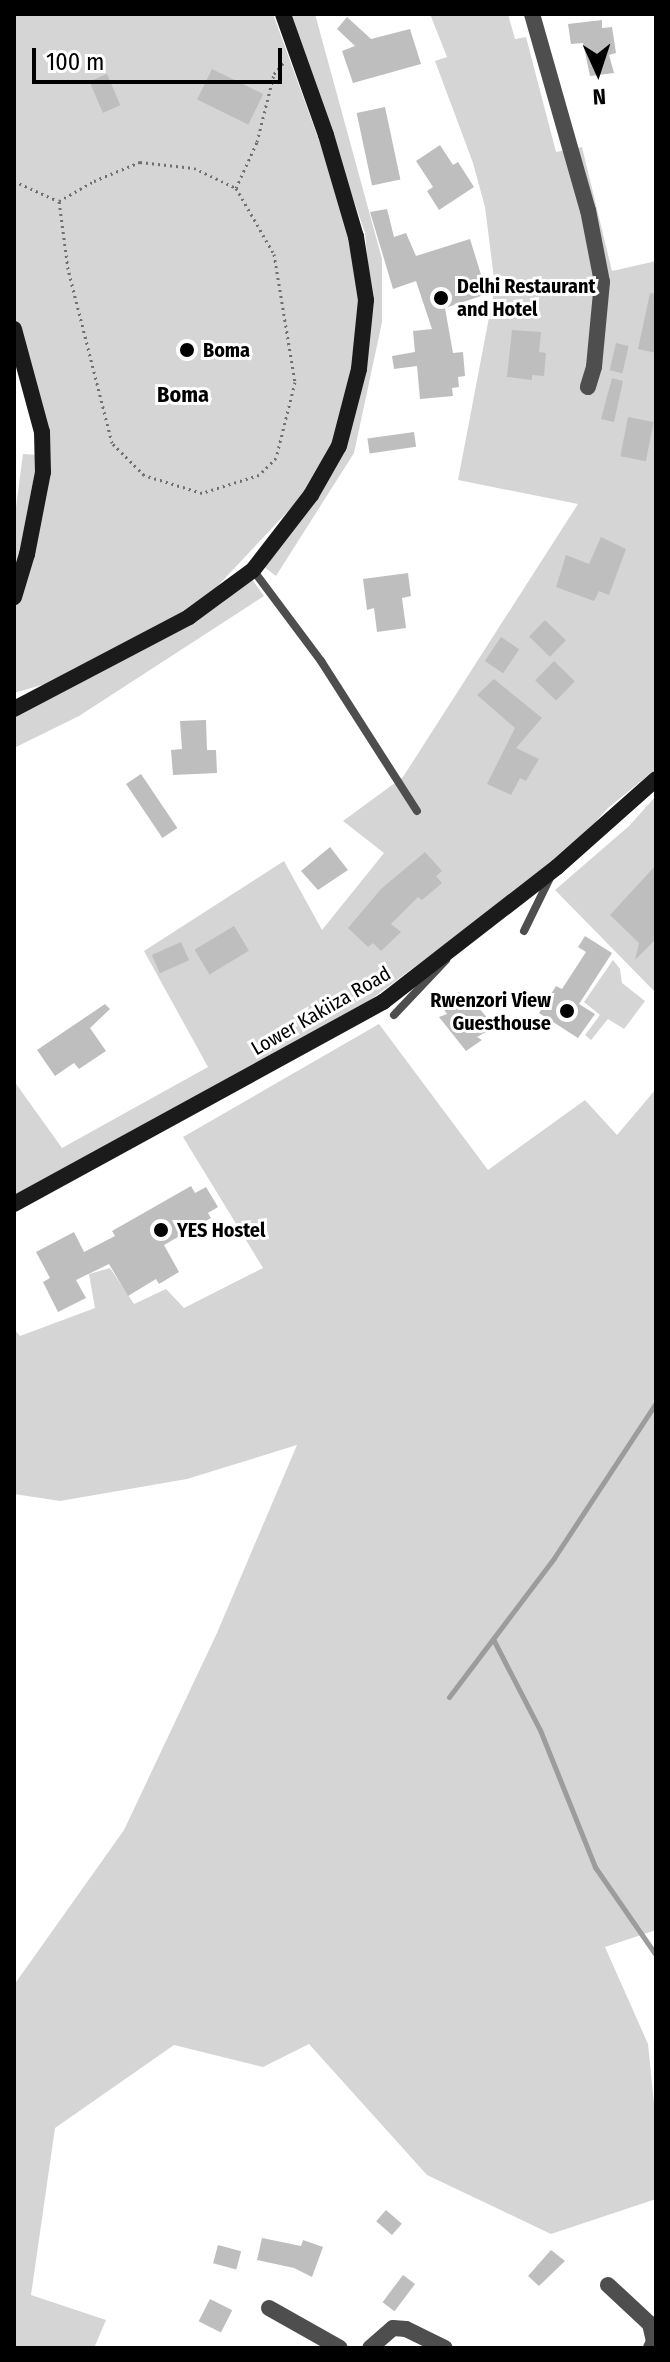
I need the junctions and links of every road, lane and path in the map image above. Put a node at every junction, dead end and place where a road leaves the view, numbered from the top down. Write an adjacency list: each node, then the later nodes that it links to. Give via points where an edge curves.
1 (283, 14): 3 (main road)
2 (532, 14): 8 (street, via 598,253 602,282)
3 (294, 45): 5 (path, via 274,74 257,142); 9 (main road, via 356,237 366,300 359,369 339,446 311,495)
4 (14, 181): 6 (path)
5 (236, 188): 6 (path, via 194,168 140,162); 6 (path, via 274,254 295,382 276,458 259,475 202,493 144,475 112,443 68,269)
6 (59, 201)
7 (14, 329): 10 (main road, via 42,432 43,472)
8 (588, 387)
9 (253, 570): 11 (main road, via 189,617); 13 (lane, via 321,661)
10 (14, 597)
11 (14, 709)
12 (656, 779): 14 (main road, Lower Kakiiza Road)
13 (417, 811)
14 (557, 867): 15 (lane); 16 (main road, Lower Kakiiza Road)
15 (524, 931)
16 (459, 944): 17 (lane); 18 (main road, Lower Kakiiza Road, via 383,1002)
17 (394, 1015)
18 (14, 1204)
19 (608, 2285): 24 (street, via 650,2324)
20 (269, 2308): 21 (street)
21 (340, 2348)
22 (370, 2348): 23 (street, via 393,2328)
23 (445, 2348)
24 (651, 2348)

